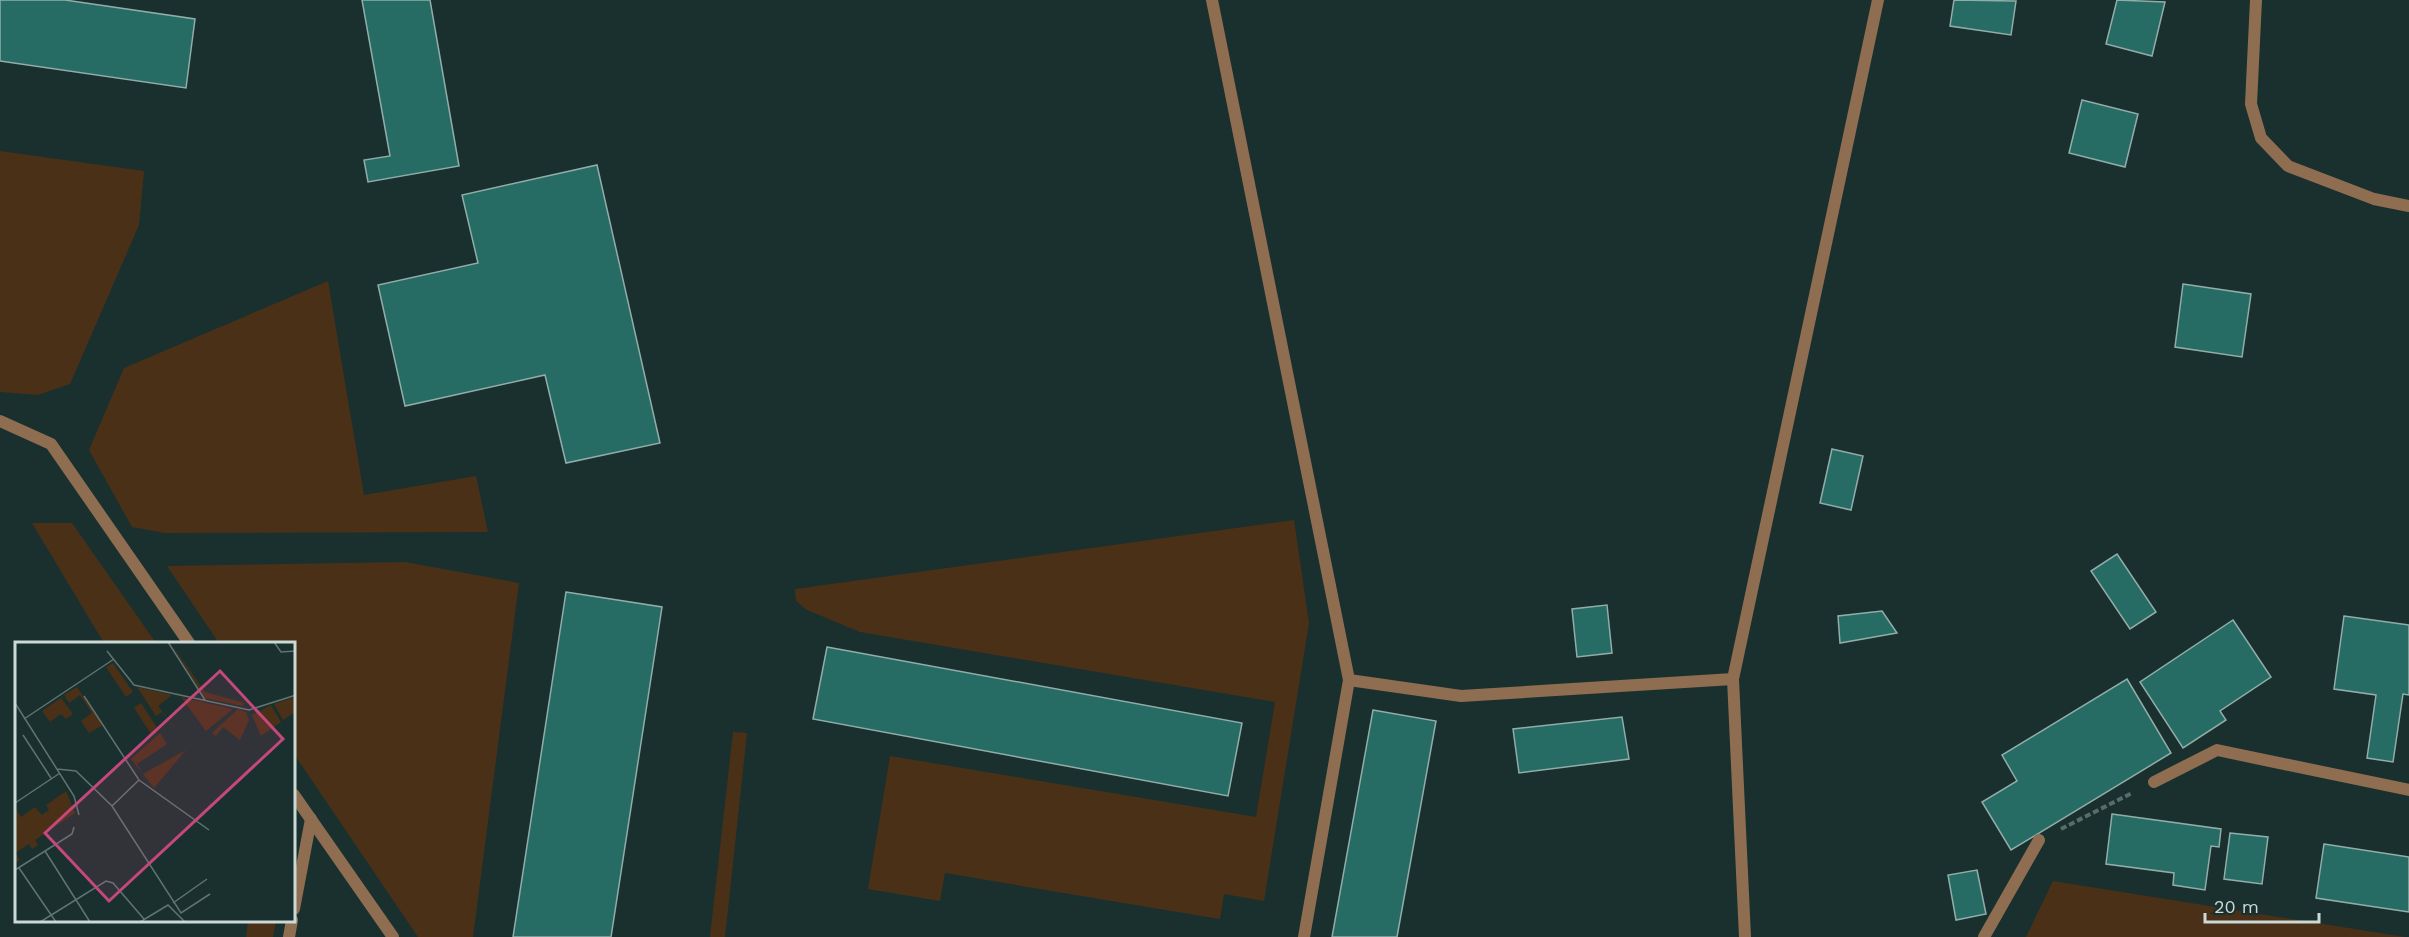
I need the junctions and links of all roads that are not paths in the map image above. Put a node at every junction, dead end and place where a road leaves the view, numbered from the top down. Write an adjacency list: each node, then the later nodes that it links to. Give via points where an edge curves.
1 (1212, 0): 8 (street)
2 (1878, 0): 7 (street)
3 (2256, 0): 4 (street, via 2251,104 2261,138 2288,166 2374,200)
4 (2409, 206)
5 (0, 421): 6 (street, via 51,444)
6 (188, 642)
7 (1733, 679): 8 (street, via 1461,696); 19 (street)
8 (1349, 680): 18 (street)
9 (2154, 782): 10 (street, via 2217,750)
10 (2409, 790)
11 (296, 798): 12 (street)
12 (311, 819): 14 (street); 17 (street)
13 (2039, 840): 20 (street)
14 (296, 898)
15 (292, 922): 16 (street)
16 (289, 937)
17 (393, 937)
18 (1304, 937)
19 (1745, 937)
20 (1984, 937)

